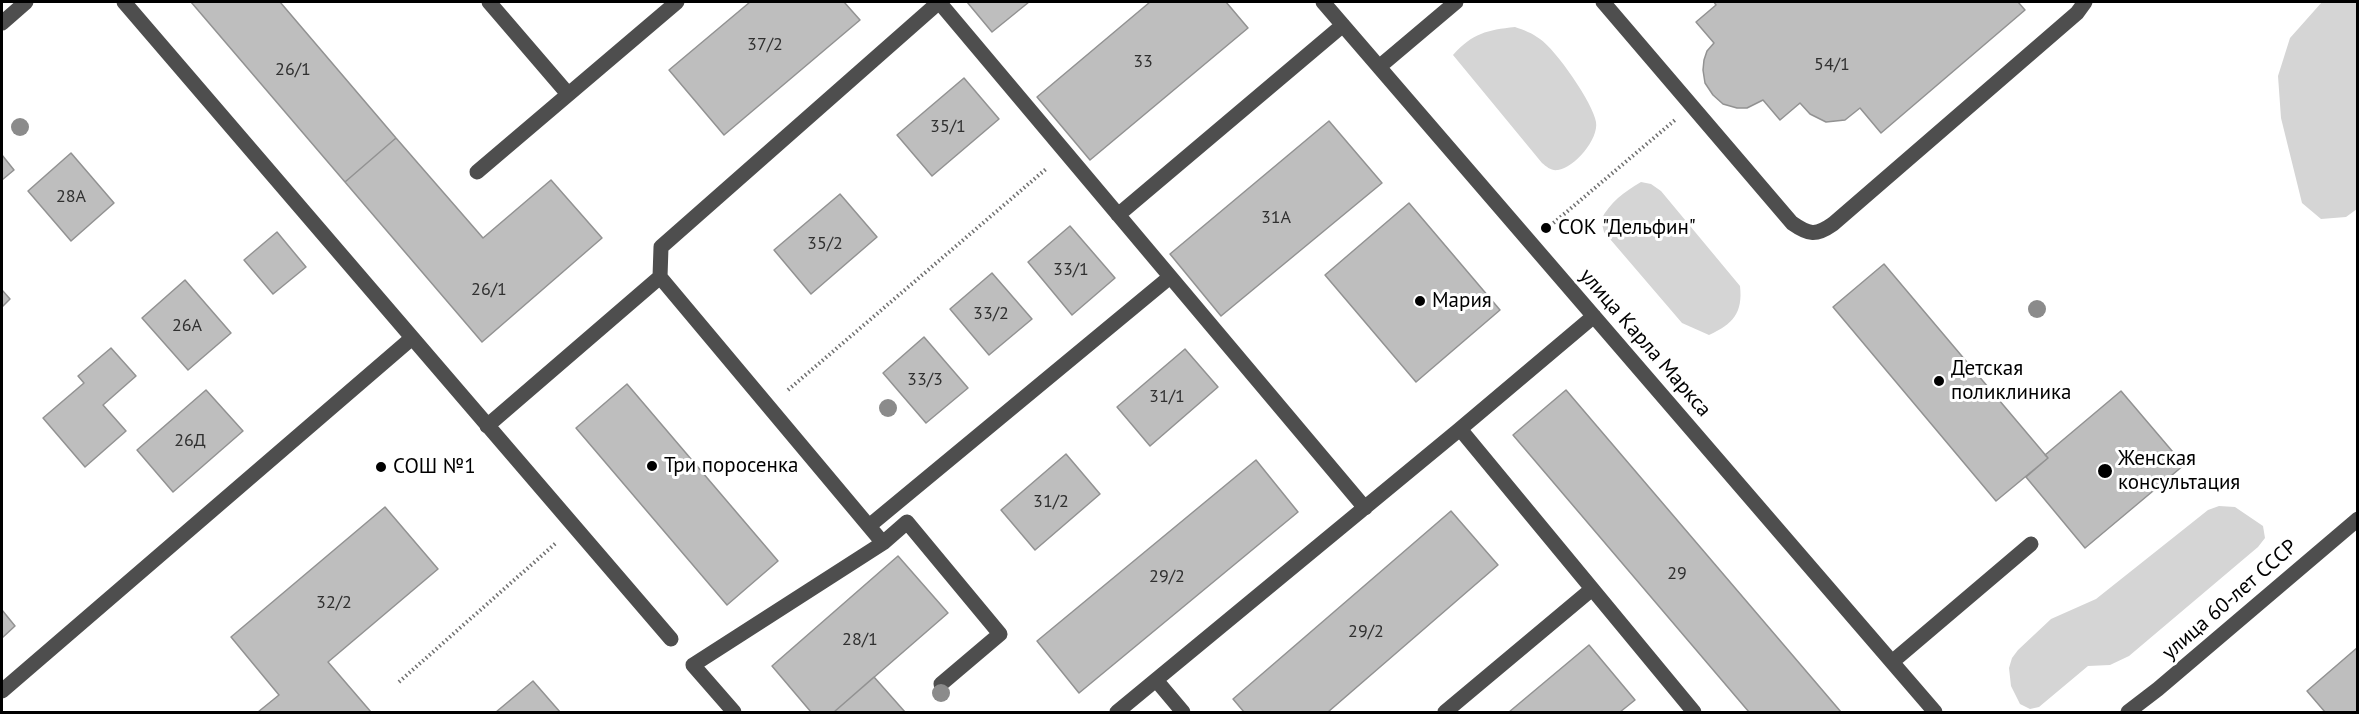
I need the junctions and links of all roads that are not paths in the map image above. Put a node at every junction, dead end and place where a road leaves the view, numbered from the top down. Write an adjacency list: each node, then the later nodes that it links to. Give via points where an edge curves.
1 (26, 2): 10 (street)
2 (124, 2): 19 (street)
3 (489, 2): 13 (street)
4 (677, 2): 13 (street)
5 (939, 2): 15 (street); 16 (street, via 661,247)
6 (1323, 2): 11 (street, улица Карла Маркса)
7 (1456, 2): 12 (street)
8 (1603, 2): 9 (street, via 1791,223 1805,232 1821,232 1833,224)
9 (2085, 2)
10 (2, 23)
11 (1343, 25): 12 (street, улица Карла Маркса); 15 (street)
12 (1379, 67): 18 (street, улица Карла Маркса)
13 (568, 94): 14 (street)
14 (477, 172)
15 (1118, 215): 17 (street)
16 (660, 277): 20 (street); 24 (street)
17 (1170, 277): 22 (street); 24 (street)
18 (1594, 316): 21 (street); 29 (street, улица Карла Маркса)
19 (412, 338): 20 (street); 32 (street)
20 (487, 426): 28 (street)
21 (1461, 429): 22 (street); 27 (street)
22 (1365, 508): 30 (street)
23 (2358, 519): 39 (street, улица 60-лет СССР)
24 (869, 526): 25 (street)
25 (883, 543): 31 (street, via 907,522 1000,634); 33 (street, via 693,665)
26 (2031, 544): 29 (street)
27 (1593, 589): 36 (street); 37 (street)
28 (670, 639)
29 (1892, 662): 38 (street, улица Карла Маркса)
30 (1156, 680): 34 (street); 35 (street)
31 (941, 684)
32 (2, 691)
33 (734, 712)
34 (1118, 712)
35 (1183, 712)
36 (1445, 712)
37 (1695, 712)
38 (1935, 712)
39 (2128, 712)

